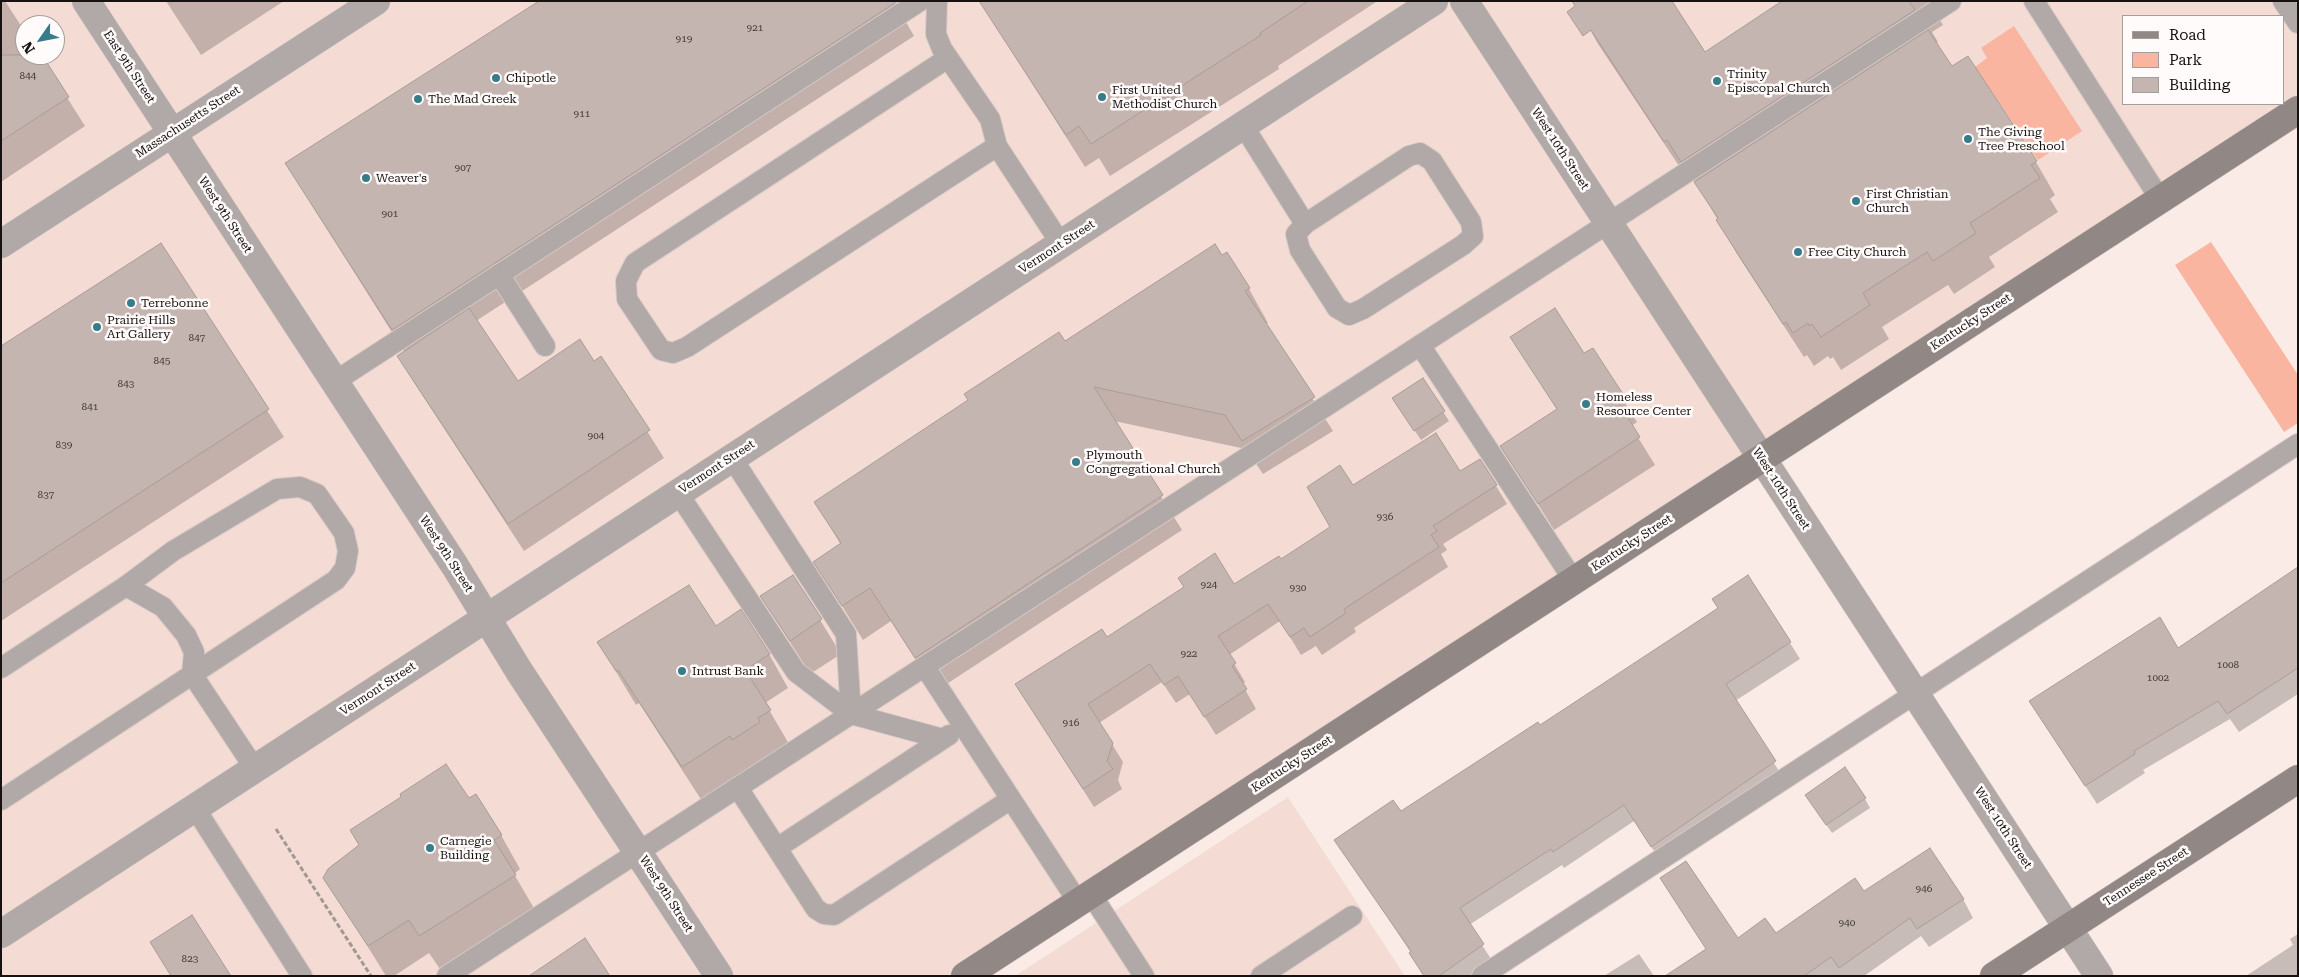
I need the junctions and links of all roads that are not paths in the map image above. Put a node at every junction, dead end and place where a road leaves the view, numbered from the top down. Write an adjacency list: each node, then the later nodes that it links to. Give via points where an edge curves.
1 (86, 1): 14 (street, East 9th Street)
2 (376, 1): 14 (street, Massachusetts Street)
3 (920, 1): 21 (lane)
4 (937, 1): 11 (lane, via 936,34)
5 (1434, 1): 13 (street, Vermont Street)
6 (1464, 1): 17 (street, West 10th Street)
7 (1951, 1): 17 (lane)
8 (2034, 1): 16 (lane)
9 (2283, 1): 10 (lane)
10 (2298, 23)
11 (948, 58): 15 (lane, via 990,119); 15 (lane, via 635,263 626,281 627,299 660,350 673,353)
12 (2298, 110): 16 (main road, Kentucky Street)
13 (1243, 125): 18 (lane); 20 (street, Vermont Street)
14 (172, 133): 19 (street, Massachusetts Street); 24 (street, West 9th Street)
15 (997, 146): 20 (lane)
16 (2160, 199): 27 (main road, Kentucky Street)
17 (1608, 223): 22 (lane); 27 (street, West 10th Street)
18 (1305, 224): 18 (lane, via 1296,234 1300,250 1337,308 1349,315 1363,310 1447,256 1472,236 1471,222 1432,161 1420,153 1409,156)
19 (1, 244)
20 (1061, 244): 26 (street, Vermont Street)
21 (499, 274): 23 (lane); 24 (lane)
22 (1420, 345): 29 (lane); 32 (lane)
23 (545, 346)
24 (334, 382): 31 (street, West 9th Street)
25 (2298, 444): 35 (lane)
26 (732, 458): 28 (street, Vermont Street); 36 (lane, via 846,634)
27 (1762, 458): 29 (main road, Kentucky Street); 35 (street, West 10th Street)
28 (678, 493): 31 (street, Vermont Street); 36 (lane, via 796,672)
29 (1574, 581): 47 (main road, Kentucky Street)
30 (126, 586): 33 (lane); 34 (lane, via 163,607 186,635 194,652); 34 (lane, via 173,551 277,489 300,487 317,494 344,534 348,551 346,568 336,580)
31 (486, 618): 39 (street, Vermont Street); 46 (street, West 9th Street)
32 (924, 667): 36 (lane); 37 (lane)
33 (1, 668)
34 (192, 674): 39 (lane); 43 (lane)
35 (1915, 693): 49 (street, West 10th Street); 57 (lane)
36 (851, 714): 38 (lane); 41 (lane)
37 (963, 726): 38 (lane); 42 (lane)
38 (943, 739): 45 (lane)
39 (255, 768): 44 (street, Vermont Street)
40 (2298, 779): 49 (main road, Tennessee Street)
41 (738, 788): 45 (lane); 46 (lane)
42 (1011, 799): 45 (lane, via 834,915 816,909); 47 (lane)
43 (1, 800)
44 (195, 808): 50 (street, Vermont Street); 51 (lane)
45 (776, 848)
46 (638, 852): 52 (lane); 53 (street, West 9th Street)
47 (1085, 898): 54 (main road, Kentucky Street); 55 (lane)
48 (1352, 916): 56 (lane)
49 (2068, 928): 58 (main road, Tennessee Street); 59 (street, West 10th Street)
50 (1, 934)
51 (302, 976)
52 (447, 976)
53 (719, 976)
54 (965, 976)
55 (1144, 976)
56 (1260, 976)
57 (1482, 976)
58 (1994, 976)
59 (2099, 976)

